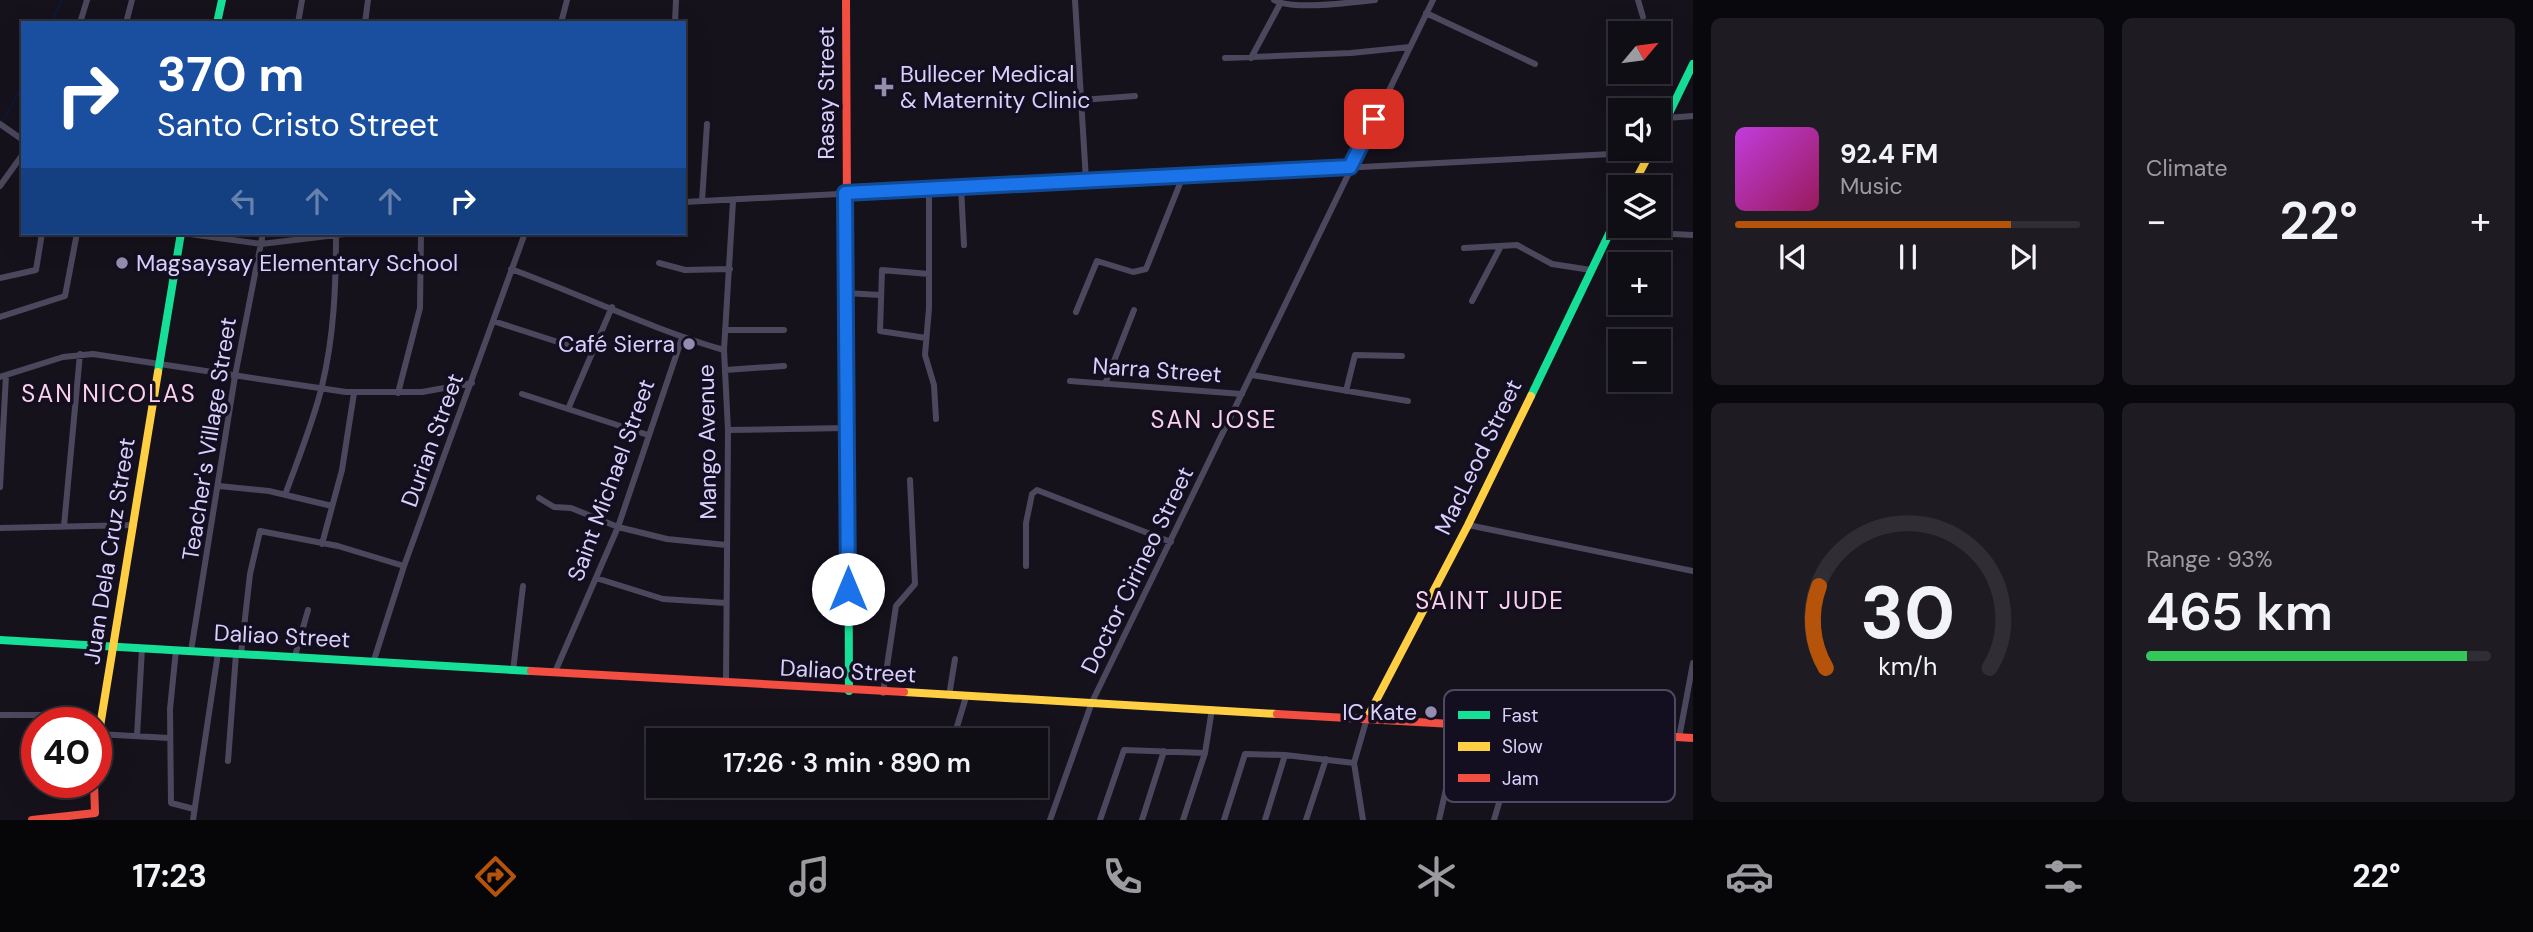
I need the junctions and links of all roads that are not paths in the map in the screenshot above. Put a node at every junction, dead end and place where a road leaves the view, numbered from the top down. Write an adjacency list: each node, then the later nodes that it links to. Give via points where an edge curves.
1 (87, 0): 16 (street)
2 (132, 0): 17 (street)
3 (222, 0): 18 (street)
4 (302, 0): 19 (street)
5 (368, 0): 20 (street)
6 (566, 0): 21 (street)
7 (676, 0): 22 (street)
8 (846, 0): 44 (street, Rasay Street)
9 (1075, 0): 29 (street)
10 (1375, 0): 13 (street)
11 (1433, 0): 14 (street, Doctor Cirineo Street)
12 (1638, 0): 15 (street)
13 (1277, 2): 25 (street)
14 (1426, 13): 23 (street, Doctor Cirineo Street); 26 (street)
15 (1643, 17)
16 (81, 21)
17 (127, 21)
18 (217, 21)
19 (298, 21)
20 (366, 21)
21 (561, 21)
22 (675, 21)
23 (1410, 47): 25 (street); 38 (street, Doctor Cirineo Street)
24 (1225, 58): 25 (street)
25 (1251, 58)
26 (1535, 64)
27 (1693, 64): 30 (street)
28 (1135, 96): 29 (street)
29 (1081, 100): 40 (street)
30 (1671, 110)
31 (1693, 116): 32 (street)
32 (1671, 118)
33 (0, 124): 35 (street)
34 (707, 124): 45 (street)
35 (21, 139)
36 (1608, 152): 38 (street)
37 (21, 157): 41 (street)
38 (1350, 167): 39 (street); 89 (street, Doctor Cirineo Street)
39 (1183, 176): 40 (street); 75 (street, via 1146,269 1133,272 1097,261)
40 (1086, 180): 42 (street)
41 (0, 186)
42 (961, 187): 43 (street); 61 (street)
43 (929, 189): 44 (street); 68 (street)
44 (845, 193): 46 (street); 70 (street, Rasay Street)
45 (702, 201): 46 (street); 47 (street)
46 (733, 201): 66 (street, Mango Avenue)
47 (686, 202)
48 (1671, 233): 49 (street)
49 (1693, 234)
50 (42, 235): 69 (street, via 36,270)
51 (77, 235): 76 (street, via 65,296)
52 (182, 235): 86 (street, Juan Dela Cruz Street)
53 (196, 235): 60 (street)
54 (263, 235): 60 (street, Teacher's Village Street)
55 (328, 235): 60 (street)
56 (336, 235): 95 (street, via 334,313)
57 (421, 235): 98 (street, via 418,320)
58 (524, 235): 65 (street, Durian Street)
59 (1608, 235): 67 (street, MacLeod Street)
60 (261, 244): 91 (street, Teacher's Village Street)
61 (964, 245)
62 (1501, 246): 63 (street); 67 (street, via 1523,246 1552,264); 72 (street)
63 (1464, 248)
64 (659, 263): 66 (street, via 685,270)
65 (511, 269): 73 (street); 77 (street, Durian Street)
66 (730, 269): 78 (street, Mango Avenue)
67 (1591, 270): 114 (street, MacLeod Street)
68 (929, 274): 71 (street, via 882,270); 81 (street)
69 (0, 278)
70 (846, 293): 71 (street); 104 (street, Rasay Street)
71 (880, 295): 81 (street, via 880,331)
72 (1472, 301)
73 (611, 307): 80 (street); 83 (street)
74 (1134, 310): 94 (street)
75 (1076, 312)
76 (0, 317)
77 (493, 321): 83 (street); 93 (street, Durian Street)
78 (725, 330): 79 (street); 82 (street, Mango Avenue)
79 (784, 330)
80 (682, 338): 82 (street); 106 (street, Saint Michael Street)
81 (926, 338): 103 (street)
82 (724, 350): 88 (street, Mango Avenue)
83 (592, 353): 102 (street)
84 (80, 354): 86 (street); 90 (street); 115 (street)
85 (1402, 356): 96 (street, via 1356,355)
86 (159, 363): 91 (street); 113 (street, Juan Dela Cruz Street)
87 (784, 366): 88 (street)
88 (725, 370): 105 (street, Mango Avenue)
89 (1251, 375): 96 (street); 100 (street, Doctor Cirineo Street)
90 (3, 376): 109 (street)
91 (235, 376): 95 (street); 108 (street, Teacher's Village Street)
92 (1070, 381): 94 (street, Narra Street)
93 (472, 383): 98 (street); 122 (street, Durian Street)
94 (1105, 384): 100 (street, Narra Street)
95 (321, 389): 97 (street); 110 (street)
96 (1346, 391): 101 (street)
97 (354, 393): 98 (street); 112 (street)
98 (398, 393)
99 (522, 394): 102 (street)
100 (1242, 394): 118 (street, Doctor Cirineo Street)
101 (1408, 401)
102 (568, 409): 106 (street)
103 (936, 419)
104 (846, 428): 105 (street); 143 (street, Rasay Street)
105 (728, 430): 120 (street, Mango Avenue)
106 (649, 436): 116 (street, Saint Michael Street)
107 (910, 480): 144 (street, via 915,584 896,607)
108 (219, 486): 110 (street); 132 (street, Teacher's Village Street)
109 (0, 487)
110 (285, 495): 112 (street)
111 (539, 498): 116 (street)
112 (332, 506): 119 (street)
113 (134, 525): 115 (street); 129 (street, Juan Dela Cruz Street)
114 (1468, 525): 123 (street); 152 (street, MacLeod Street)
115 (64, 526): 117 (street)
116 (618, 527): 120 (street, via 667,539); 124 (street, Saint Michael Street)
117 (0, 528)
118 (1171, 541): 121 (street, via 1037,490 1031,494); 147 (street, Doctor Cirineo Street)
119 (322, 544): 122 (street); 134 (street, via 260,531)
120 (726, 545): 126 (street, Mango Avenue)
121 (1026, 565)
122 (404, 566): 137 (street, Durian Street)
123 (1693, 571)
124 (596, 578): 126 (street, via 663,599); 140 (street, Saint Michael Street)
125 (523, 586): 139 (street)
126 (726, 603): 141 (street, Mango Avenue)
127 (308, 610): 135 (street)
128 (0, 640): 129 (street, Daliao Street)
129 (112, 646): 130 (street, Daliao Street); 148 (street, Juan Dela Cruz Street)
130 (142, 648): 131 (street, Daliao Street); 156 (street)
131 (176, 650): 132 (street, Daliao Street); 157 (street)
132 (191, 651): 133 (street, Daliao Street)
133 (218, 653): 134 (street, Daliao Street); 170 (street)
134 (238, 654): 135 (street, Daliao Street); 165 (street)
135 (295, 656): 137 (street, Daliao Street)
136 (955, 659): 145 (street)
137 (374, 660): 139 (street, Daliao Street)
138 (1693, 663): 142 (street)
139 (513, 670): 140 (street, Daliao Street)
140 (555, 672): 141 (street, Daliao Street)
141 (726, 682): 143 (street, Daliao Street)
142 (1691, 688): 159 (street)
143 (849, 691): 144 (street, Daliao Street)
144 (883, 693): 145 (street, Daliao Street)
145 (949, 696): 146 (street, Daliao Street)
146 (966, 697): 147 (street, Daliao Street); 154 (street)
147 (1092, 702): 149 (street, Daliao Street); 174 (street, Doctor Cirineo Street)
148 (102, 707)
149 (1212, 709): 152 (street, Daliao Street); 162 (street)
150 (0, 715): 151 (street)
151 (21, 715)
152 (1367, 718): 153 (street, Daliao Street); 166 (street)
153 (1444, 722)
154 (957, 728)
155 (112, 735): 156 (street)
156 (137, 736): 157 (street)
157 (169, 738): 170 (street, via 170,803)
158 (1675, 738): 159 (street, Daliao Street)
159 (1679, 738): 160 (street, Daliao Street)
160 (1693, 738)
161 (1164, 751): 162 (street); 175 (street, via 1124,750); 176 (street)
162 (1205, 753): 177 (street)
163 (1285, 755): 164 (street); 178 (street, via 1245,754); 179 (street)
164 (1326, 759): 166 (street); 180 (street)
165 (228, 761)
166 (1354, 763): 181 (street)
167 (95, 798): 171 (street)
168 (1444, 798): 182 (street)
169 (1499, 802): 183 (street)
170 (194, 809): 173 (street)
171 (96, 816): 172 (street)
172 (32, 820)
173 (192, 820)
174 (1050, 820)
175 (1100, 820)
176 (1142, 820)
177 (1183, 820)
178 (1224, 820)
179 (1265, 820)
180 (1306, 820)
181 (1363, 820)
182 (1439, 820)
183 (1494, 820)

